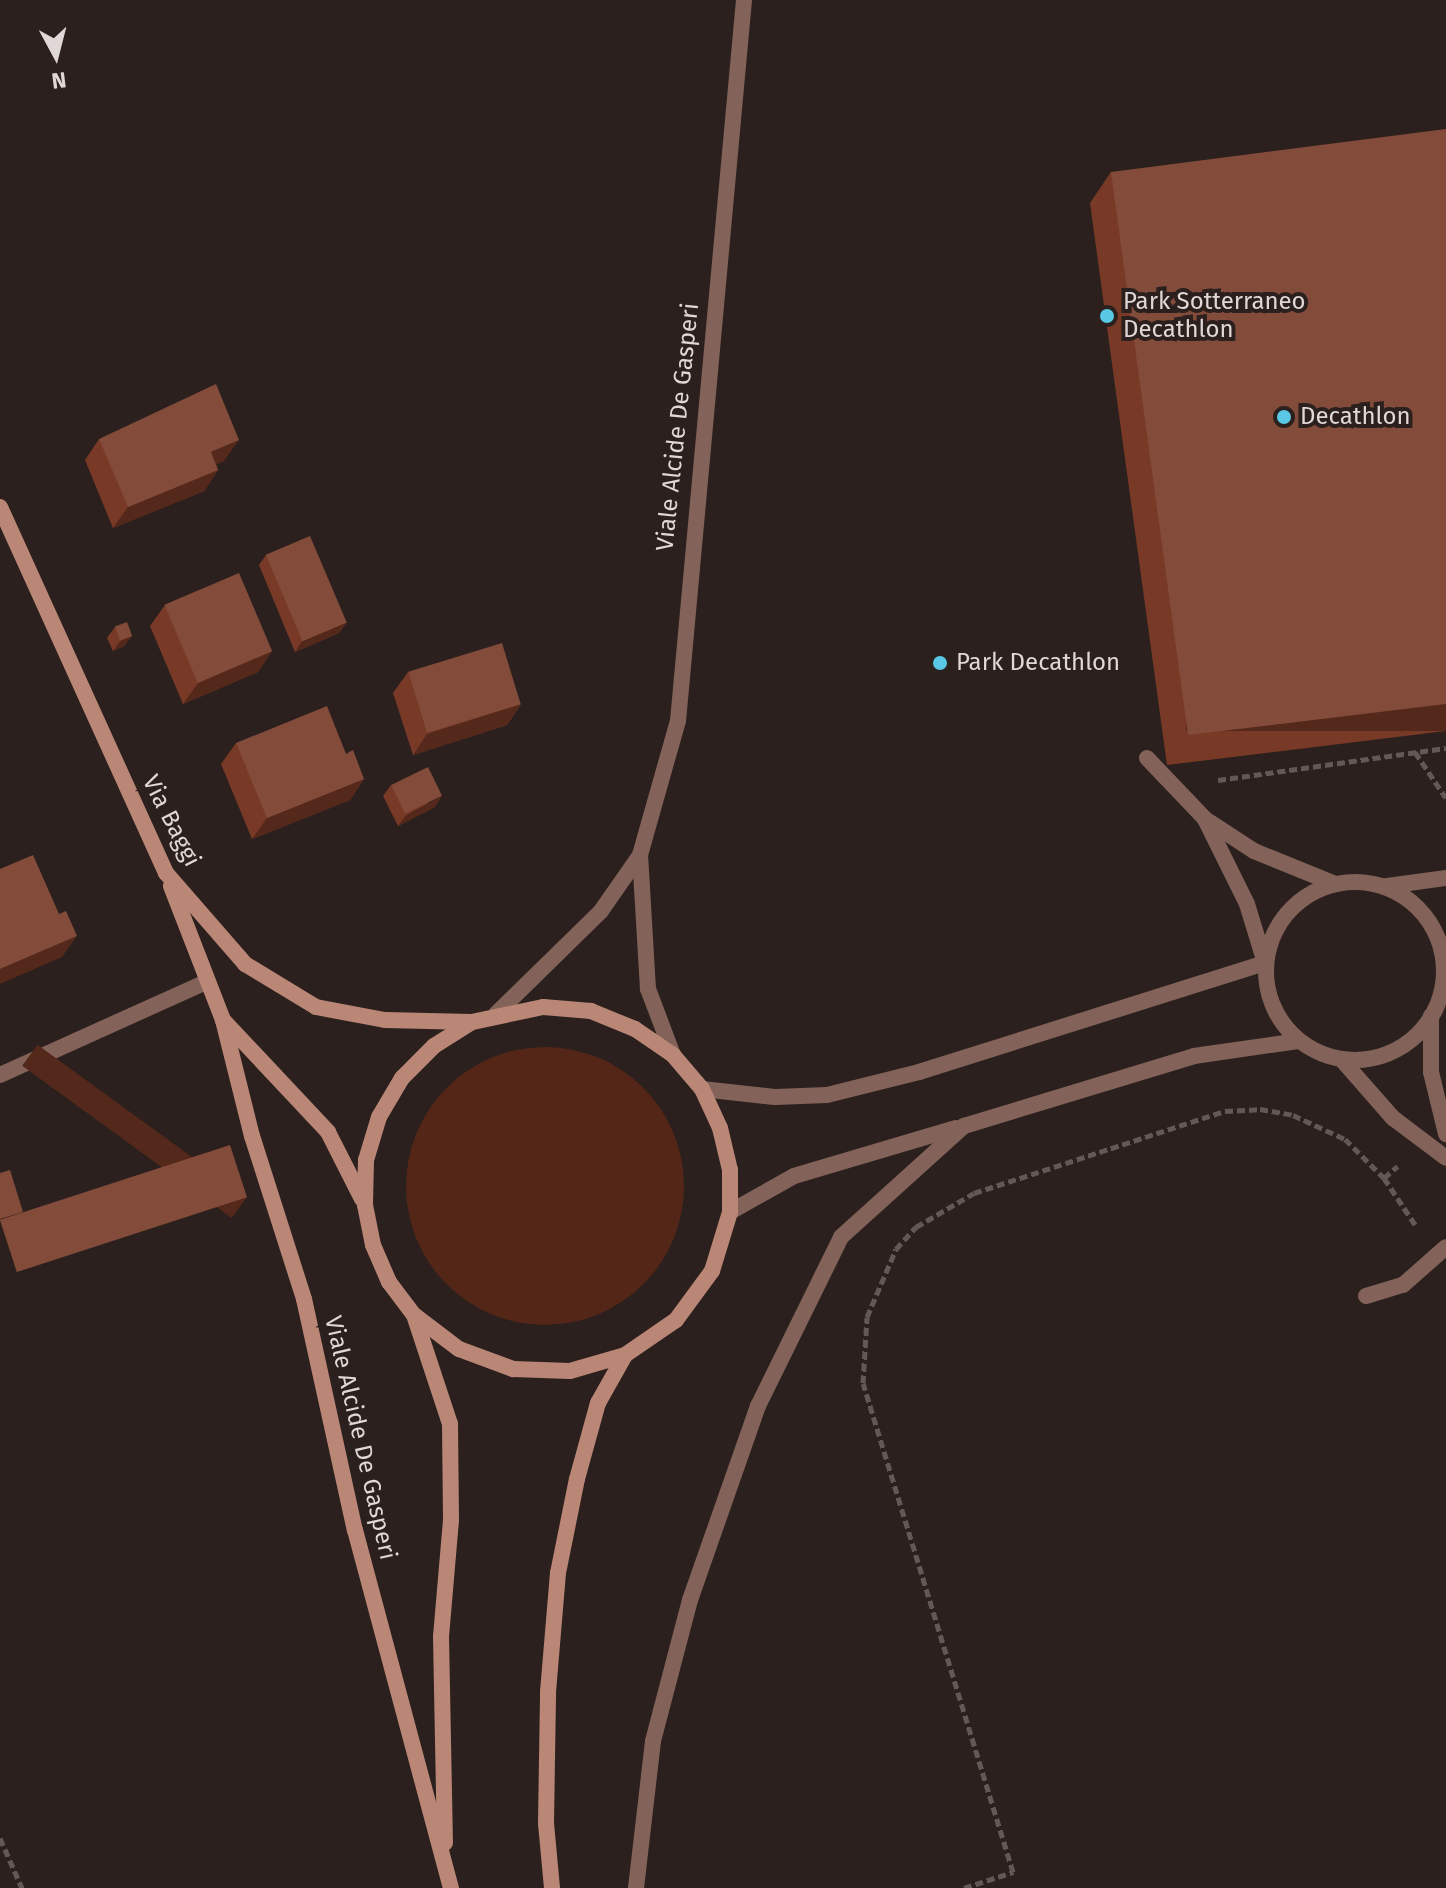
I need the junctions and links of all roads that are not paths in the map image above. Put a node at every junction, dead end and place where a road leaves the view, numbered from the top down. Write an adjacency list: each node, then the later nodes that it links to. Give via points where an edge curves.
1 (744, 0): 6 (street, Viale Alcide De Gasperi, via 678,721)
2 (0, 507): 3 (main road, Via Baggi)
3 (6, 532): 7 (main road, Via Baggi)
4 (1147, 758): 5 (street)
5 (1205, 819): 9 (street, via 1254,851); 11 (street, via 1242,892)
6 (640, 855): 14 (street, Viale Alcide De Gasperi, via 601,911); 19 (street, Viale Alcide De Gasperi, via 648,989)
7 (166, 873): 13 (main road, Viale Alcide De Gasperi); 17 (main road, Via Baggi, via 245,964 316,1007 385,1020)
8 (1446, 878): 10 (street)
9 (1333, 883): 10 (street, via 1360,880); 11 (street, via 1276,926)
10 (1387, 886): 12 (street, via 1428,918)
11 (1265, 963): 18 (street, via 1271,1005); 22 (street, via 919,1072 827,1095 775,1097)
12 (1445, 966): 15 (street)
13 (208, 981): 16 (main road, Viale Alcide De Gasperi); 21 (street)
14 (496, 1014): 17 (main road, Viale Alcide De Gasperi); 19 (main road, Viale Alcide De Gasperi, via 543,1007 591,1011 635,1029)
15 (1431, 1016): 20 (street, via 1393,1051); 24 (street, via 1431,1072)
16 (223, 1020): 26 (main road, Viale Alcide De Gasperi, via 328,1132); 32 (main road, Viale Alcide De Gasperi, via 252,1136 304,1299 355,1530)
17 (472, 1022): 26 (main road, Viale Alcide De Gasperi, via 434,1046 402,1078 379,1117 366,1160)
18 (1298, 1041): 20 (street); 23 (street, via 1194,1056)
19 (673, 1055): 22 (main road, Viale Alcide De Gasperi)
20 (1342, 1060): 25 (street, via 1393,1118)
21 (0, 1075)
22 (702, 1089): 27 (main road, Viale Alcide De Gasperi, via 720,1128 730,1170)
23 (964, 1126): 27 (street, via 794,1176); 35 (street, via 841,1237 758,1406 690,1600 657,1727)
24 (1446, 1134)
25 (1446, 1158)
26 (365, 1205): 30 (main road, Viale Alcide De Gasperi, via 373,1245 389,1282)
27 (730, 1212): 31 (main road, Viale Alcide De Gasperi, via 712,1271 676,1320)
28 (1446, 1247): 29 (street, via 1403,1285)
29 (1366, 1296)
30 (414, 1315): 31 (main road, Viale Alcide De Gasperi, via 459,1349 513,1369 570,1371); 32 (main road, Viale Alcide De Gasperi, via 450,1424 451,1520 441,1636)
31 (625, 1355): 34 (main road, Viale Alcide De Gasperi, via 598,1403 558,1573 548,1736)
32 (445, 1867): 33 (main road, Viale Alcide De Gasperi)
33 (451, 1888)
34 (552, 1888)
35 (636, 1888)

